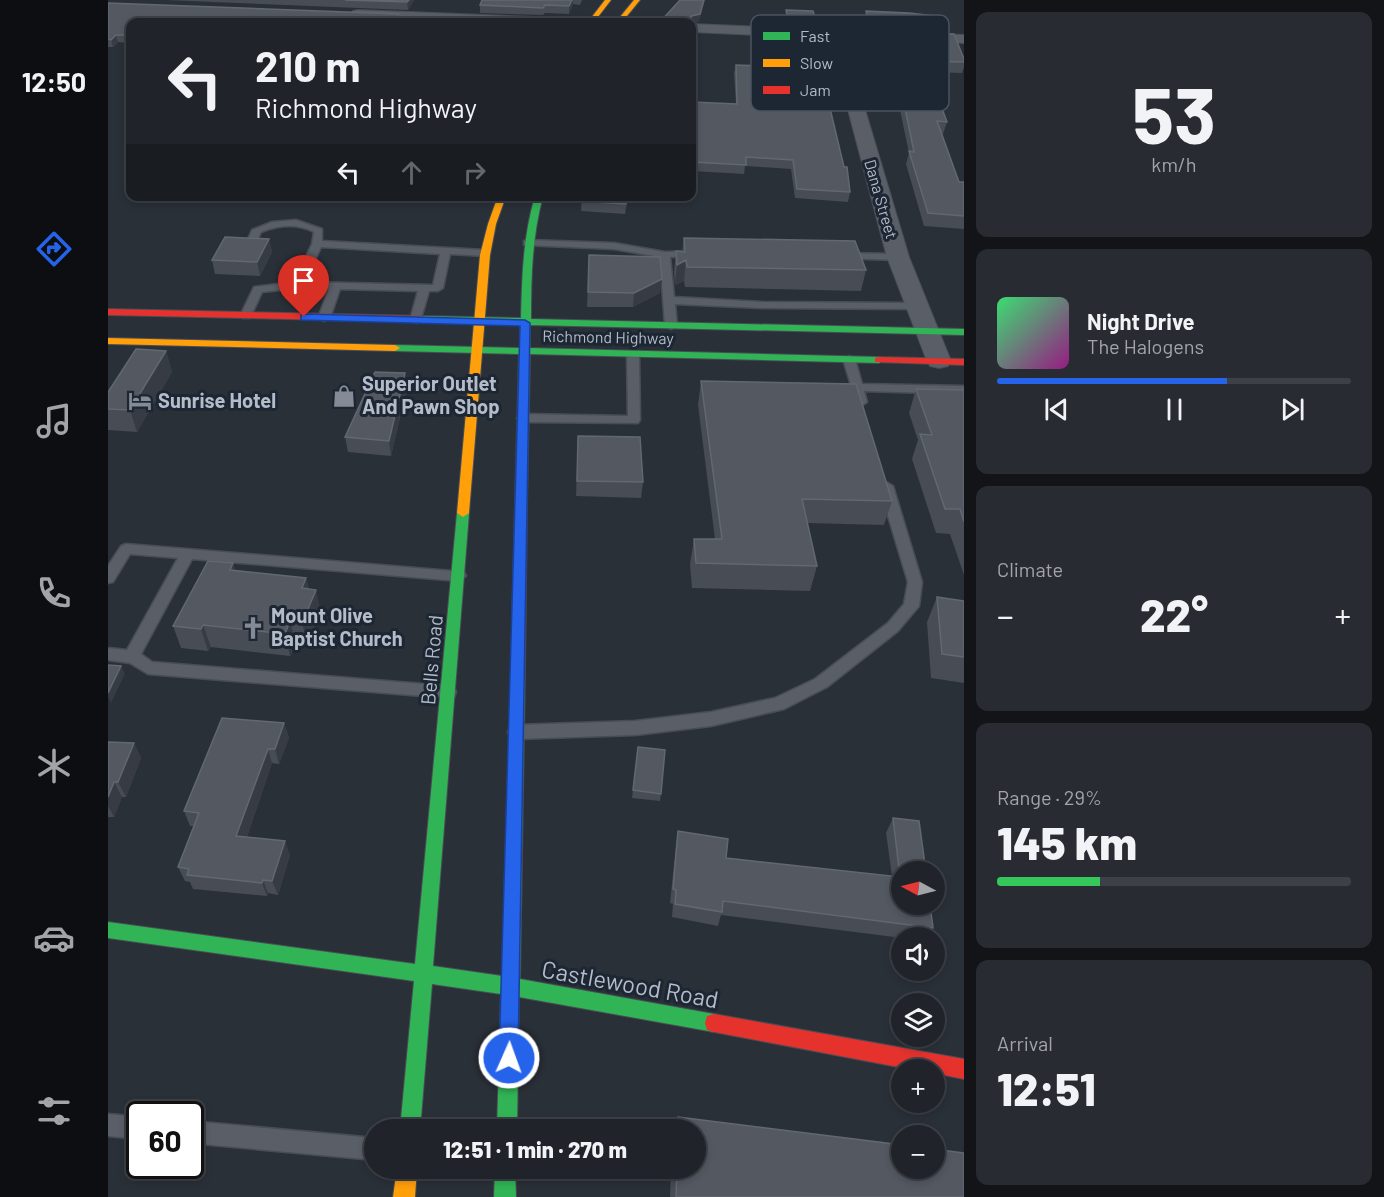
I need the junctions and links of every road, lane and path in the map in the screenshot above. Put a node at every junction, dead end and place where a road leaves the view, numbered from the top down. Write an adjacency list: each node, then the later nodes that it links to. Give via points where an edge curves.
1 (608, 0): 5 (main road)
2 (637, 0): 6 (main road)
3 (344, 14): 4 (street)
4 (452, 18)
5 (594, 18)
6 (623, 18)
7 (696, 28): 8 (street)
8 (751, 30)
9 (949, 38): 10 (street)
10 (964, 39)
11 (857, 111): 22 (street, Dana Street)
12 (500, 201): 18 (main road, Bells Road)
13 (538, 201): 15 (main road)
14 (253, 240): 16 (lane, via 256,230 288,223 309,225 319,231)
15 (528, 243): 20 (lane, via 622,246); 34 (main road)
16 (317, 244): 17 (lane); 23 (lane)
17 (446, 251): 18 (lane); 25 (lane, via 438,288)
18 (485, 253): 33 (main road, Bells Road)
19 (709, 253): 20 (lane)
20 (665, 255): 26 (lane)
21 (827, 255): 22 (lane)
22 (898, 257): 28 (street, Dana Street)
23 (298, 285): 24 (lane); 30 (lane, via 258,289)
24 (336, 285): 25 (lane); 31 (lane)
25 (424, 288): 32 (lane)
26 (668, 300): 27 (lane); 35 (lane)
27 (724, 303): 28 (lane); 36 (lane)
28 (917, 306): 37 (street, Dana Street)
29 (108, 312): 30 (main road, Richmond Highway)
30 (246, 316): 31 (main road, Richmond Highway)
31 (324, 318): 32 (main road, Richmond Highway)
32 (416, 320): 33 (main road, Richmond Highway)
33 (479, 321): 34 (main road, Richmond Highway); 40 (main road, Bells Road)
34 (525, 323): 35 (main road, Richmond Highway); 41 (main road)
35 (671, 326): 36 (main road, Richmond Highway)
36 (728, 327): 37 (main road, Richmond Highway)
37 (926, 331): 38 (main road, Richmond Highway); 44 (street, Dana Street)
38 (964, 332)
39 (108, 341): 40 (main road, Richmond Highway, via 143,346)
40 (477, 350): 41 (main road, Richmond Highway); 52 (main road, Bells Road)
41 (524, 352): 42 (main road, Richmond Highway); 48 (main road)
42 (633, 354): 43 (main road, Richmond Highway); 48 (lane, via 634,420)
43 (849, 359): 44 (main road, Richmond Highway); 46 (lane)
44 (939, 361): 45 (main road, Richmond Highway)
45 (964, 362)
46 (857, 387): 47 (lane); 49 (lane)
47 (964, 390)
48 (523, 418): 57 (main road)
49 (867, 422)
50 (881, 468): 57 (lane, via 915,582 911,606 892,627 821,682 778,704 711,719 634,728)
51 (188, 554): 52 (lane); 53 (lane, via 126,549); 55 (lane)
52 (459, 576): 56 (main road, Bells Road)
53 (108, 578)
54 (108, 654): 55 (lane)
55 (131, 657): 56 (lane, via 148,668)
56 (448, 692): 59 (main road, Bells Road)
57 (516, 732): 60 (main road)
58 (108, 930): 59 (main road, Castlewood Road)
59 (424, 974): 60 (main road, Castlewood Road); 62 (main road, Bells Road)
60 (511, 986): 61 (main road, Castlewood Road); 63 (main road)
61 (964, 1069)
62 (411, 1119)
63 (507, 1119)
64 (108, 1125): 65 (lane)
65 (126, 1127)
66 (204, 1133): 67 (lane)
67 (364, 1148)
68 (405, 1179): 70 (main road)
69 (506, 1179): 71 (main road)
70 (404, 1197)
71 (505, 1197)

